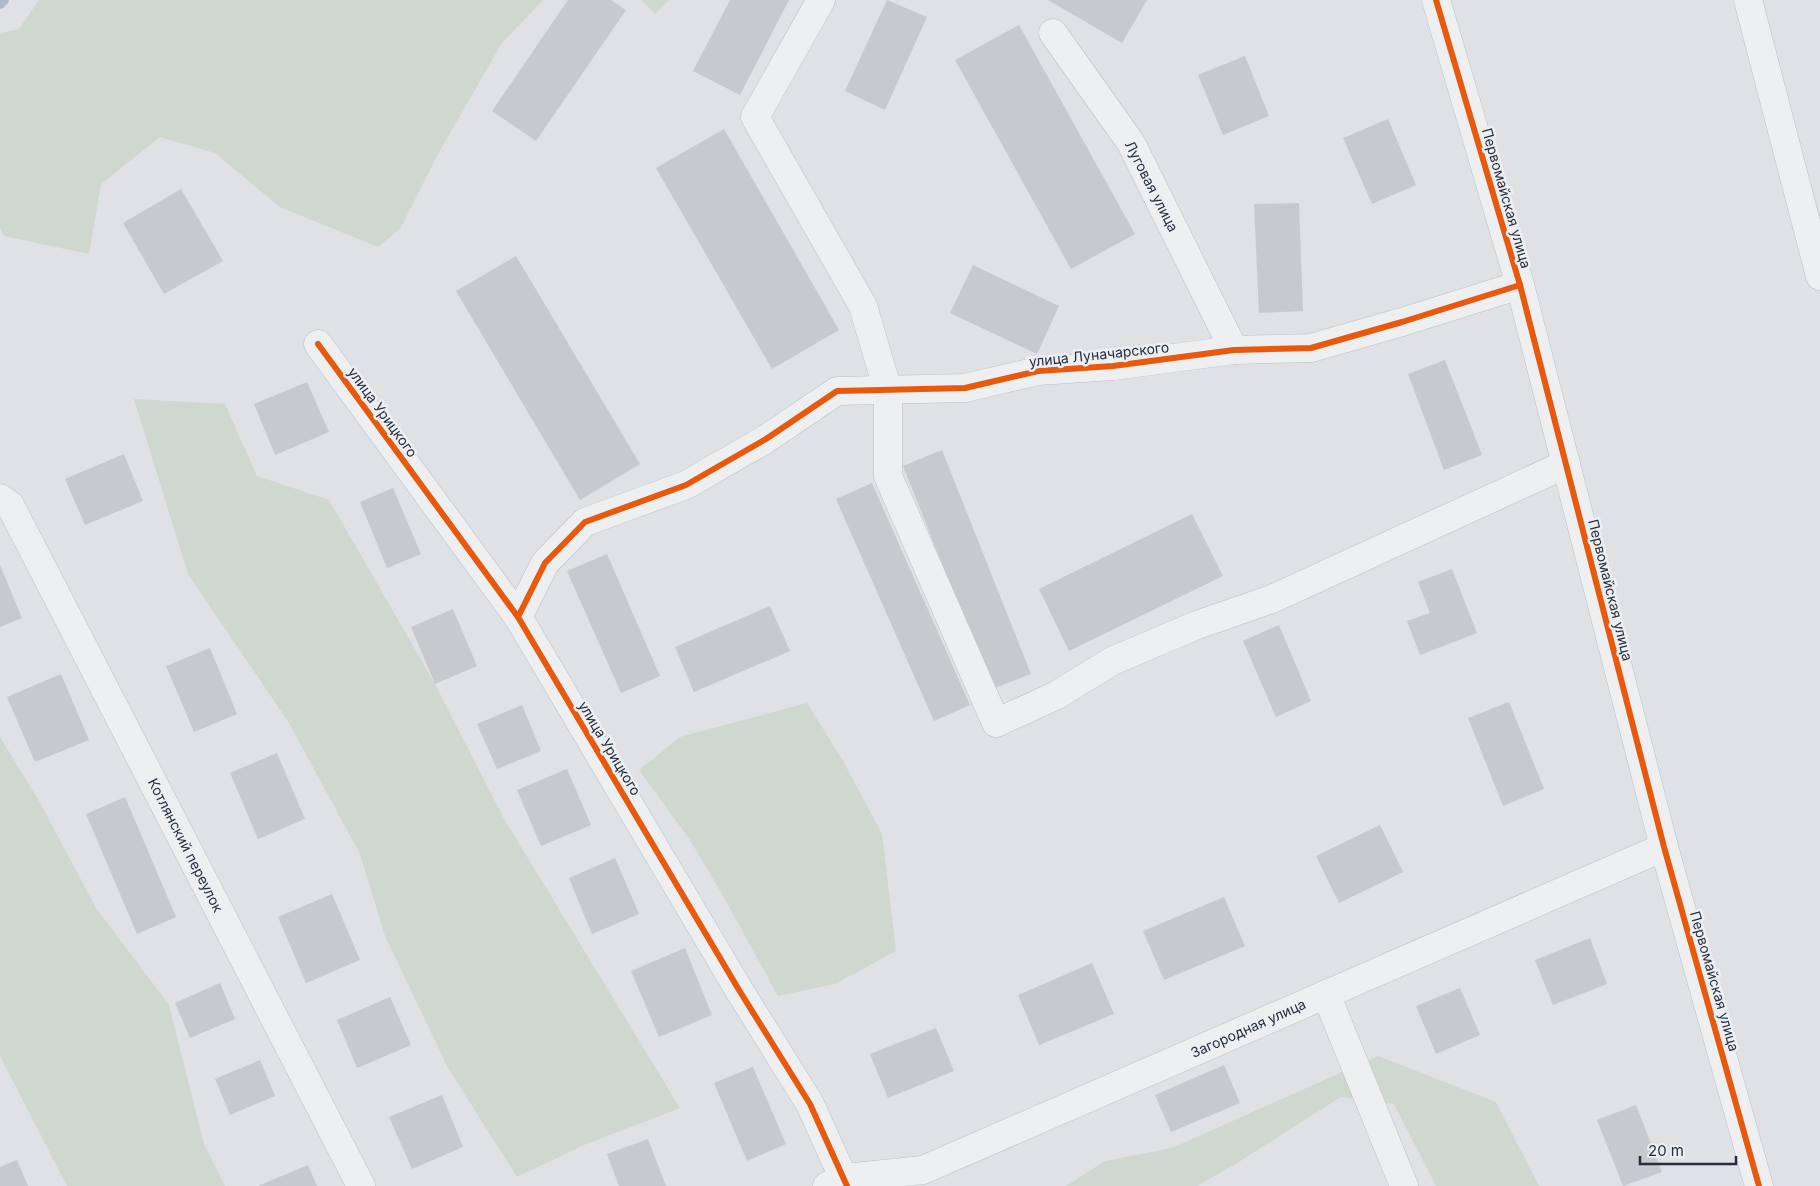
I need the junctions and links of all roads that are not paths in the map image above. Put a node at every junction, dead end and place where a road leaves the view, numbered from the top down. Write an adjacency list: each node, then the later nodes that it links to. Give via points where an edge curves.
1 (821, 0): 9 (street, via 755,117 862,306)
2 (1436, 0): 6 (street, Первомайская улица)
3 (1748, 0): 5 (street)
4 (1053, 33): 8 (street, Луговая улица, via 1131,143)
5 (1820, 276)
6 (1520, 285): 8 (street, улица Луначарского, via 1311,348); 10 (street, Первомайская улица)
7 (318, 344): 12 (street, улица Урицкого)
8 (1234, 350): 9 (street, улица Луначарского, via 1113,366 1038,371 965,388)
9 (888, 391): 10 (street, via 888,476 996,723 1057,695 1112,661 1197,625 1272,599); 12 (street, улица Луначарского, via 837,391 766,439 686,485 585,522 545,563)
10 (1566, 464): 13 (street, Первомайская улица)
11 (5, 502): 16 (street, Котлянский переулок)
12 (518, 618): 15 (street, улица Урицкого, via 810,1104)
13 (1664, 847): 14 (street, Загородная улица); 18 (street, Первомайская улица)
14 (1326, 994): 15 (street, Загородная улица, via 922,1170); 17 (street)
15 (839, 1183)
16 (361, 1186)
17 (1404, 1186)
18 (1759, 1186)

